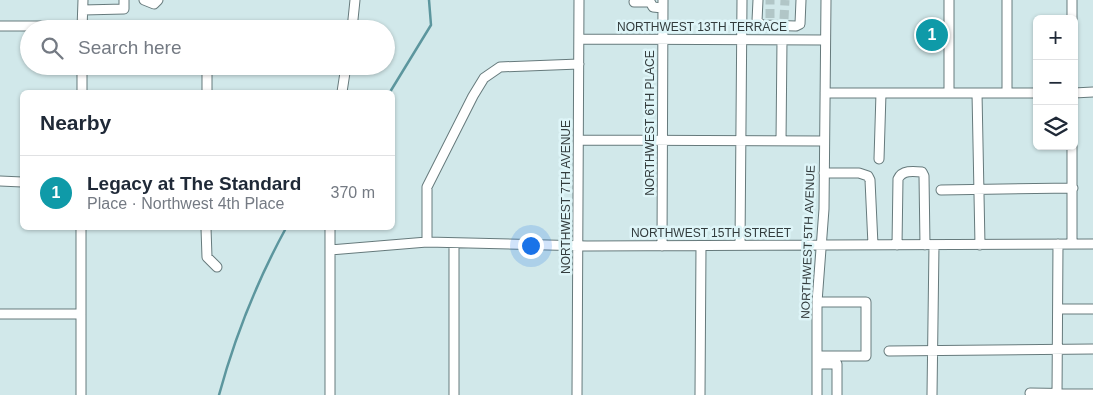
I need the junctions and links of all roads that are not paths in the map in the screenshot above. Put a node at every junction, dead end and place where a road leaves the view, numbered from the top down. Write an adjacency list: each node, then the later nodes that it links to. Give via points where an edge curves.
1 (83, 0): 17 (street)
2 (124, 0): 17 (street, via 124,9)
3 (144, 0): 4 (street, via 154,4)
4 (158, 0)
5 (355, 0): 20 (street)
6 (579, 0): 23 (street, NORTHWEST 7TH AVENUE)
7 (742, 0): 25 (street)
8 (758, 0): 9 (street, via 757,21 800,24)
9 (801, 0)
10 (826, 0): 27 (street, NORTHWEST 5TH AVENUE)
11 (948, 0): 39 (street)
12 (1007, 0): 41 (street)
13 (1072, 0): 18 (street)
14 (649, 1): 15 (street); 16 (street, via 653,7)
15 (634, 2)
16 (663, 4): 24 (street, NORTHWEST 6TH PLACE)
17 (83, 10): 19 (street)
18 (1072, 15)
19 (83, 20)
20 (353, 20)
21 (0, 26): 22 (street)
22 (20, 26)
23 (579, 39): 24 (street, NORTHWEST 13TH TERRACE); 28 (street, NORTHWEST 7TH AVENUE)
24 (662, 40): 25 (street, NORTHWEST 13TH TERRACE); 44 (street, NORTHWEST 6TH PLACE)
25 (742, 40): 26 (street, NORTHWEST 13TH TERRACE); 45 (street)
26 (782, 40): 27 (street, NORTHWEST 13TH TERRACE); 46 (street)
27 (825, 40): 37 (street, NORTHWEST 5TH AVENUE)
28 (579, 64): 43 (street, NORTHWEST 7TH AVENUE); 59 (street, via 500,66 484,78 427,187)
29 (82, 75): 32 (street)
30 (207, 75): 33 (street)
31 (345, 75): 34 (street)
32 (82, 90)
33 (207, 90)
34 (342, 90)
35 (1078, 92): 36 (street)
36 (1093, 92)
37 (825, 93): 38 (street); 47 (street, NORTHWEST 5TH AVENUE)
38 (881, 93): 39 (street); 49 (street)
39 (949, 93): 40 (street)
40 (977, 93): 41 (street); 55 (street)
41 (1007, 93): 42 (street)
42 (1033, 93)
43 (579, 140): 44 (street); 70 (street, NORTHWEST 7TH AVENUE)
44 (662, 140): 45 (street); 71 (street, NORTHWEST 6TH PLACE)
45 (741, 141): 46 (street); 66 (street)
46 (781, 141): 47 (street)
47 (824, 141): 50 (street, NORTHWEST 5TH AVENUE)
48 (1072, 150): 53 (street)
49 (879, 159)
50 (824, 174): 61 (street, NORTHWEST 5TH AVENUE); 62 (street, via 859,173 868,176)
51 (0, 181): 52 (street)
52 (20, 182)
53 (1073, 188): 55 (street); 64 (street)
54 (941, 190): 55 (street)
55 (979, 190): 69 (street)
56 (81, 230): 79 (street)
57 (206, 230): 74 (street, via 207,257)
58 (330, 230): 73 (street)
59 (427, 242): 60 (street, NORTHWEST 15TH STREET); 73 (street, NORTHWEST 15TH STREET)
60 (454, 243): 70 (street, NORTHWEST 15TH STREET); 90 (street)
61 (821, 244): 62 (street, NORTHWEST 15TH STREET); 66 (street, NORTHWEST 15TH STREET); 75 (street, NORTHWEST 5TH AVENUE)
62 (873, 244): 67 (street, NORTHWEST 15TH STREET)
63 (1058, 244): 64 (street, NORTHWEST 15TH STREET); 69 (street, NORTHWEST 15TH STREET); 76 (street)
64 (1072, 244): 65 (street, NORTHWEST 15TH STREET)
65 (1093, 244)
66 (740, 245): 72 (street, NORTHWEST 15TH STREET)
67 (897, 245): 68 (street, NORTHWEST 15TH STREET); 68 (street, via 898,179 912,171 922,172 924,176)
68 (929, 245): 69 (street, NORTHWEST 15TH STREET); 83 (street)
69 (980, 245)
70 (579, 246): 71 (street, NORTHWEST 15TH STREET); 91 (street, NORTHWEST 7TH AVENUE)
71 (662, 246): 72 (street, NORTHWEST 15TH STREET)
72 (701, 246): 92 (street)
73 (330, 250): 89 (street)
74 (217, 267)
75 (817, 302): 84 (street, NORTHWEST 5TH AVENUE); 84 (street, via 866,302 866,356)
76 (1058, 309): 77 (street); 80 (street)
77 (1093, 309)
78 (0, 314): 79 (street)
79 (81, 314): 88 (street)
80 (1058, 349): 81 (street); 83 (street); 86 (street)
81 (1093, 349)
82 (889, 351): 83 (street)
83 (933, 351): 95 (street)
84 (817, 360): 93 (street, NORTHWEST 5TH AVENUE); 94 (street, via 837,364)
85 (1030, 394): 86 (street)
86 (1057, 394): 87 (street)
87 (1093, 394)
88 (81, 395)
89 (330, 395)
90 (454, 395)
91 (577, 395)
92 (700, 395)
93 (817, 395)
94 (837, 395)
95 (932, 395)

